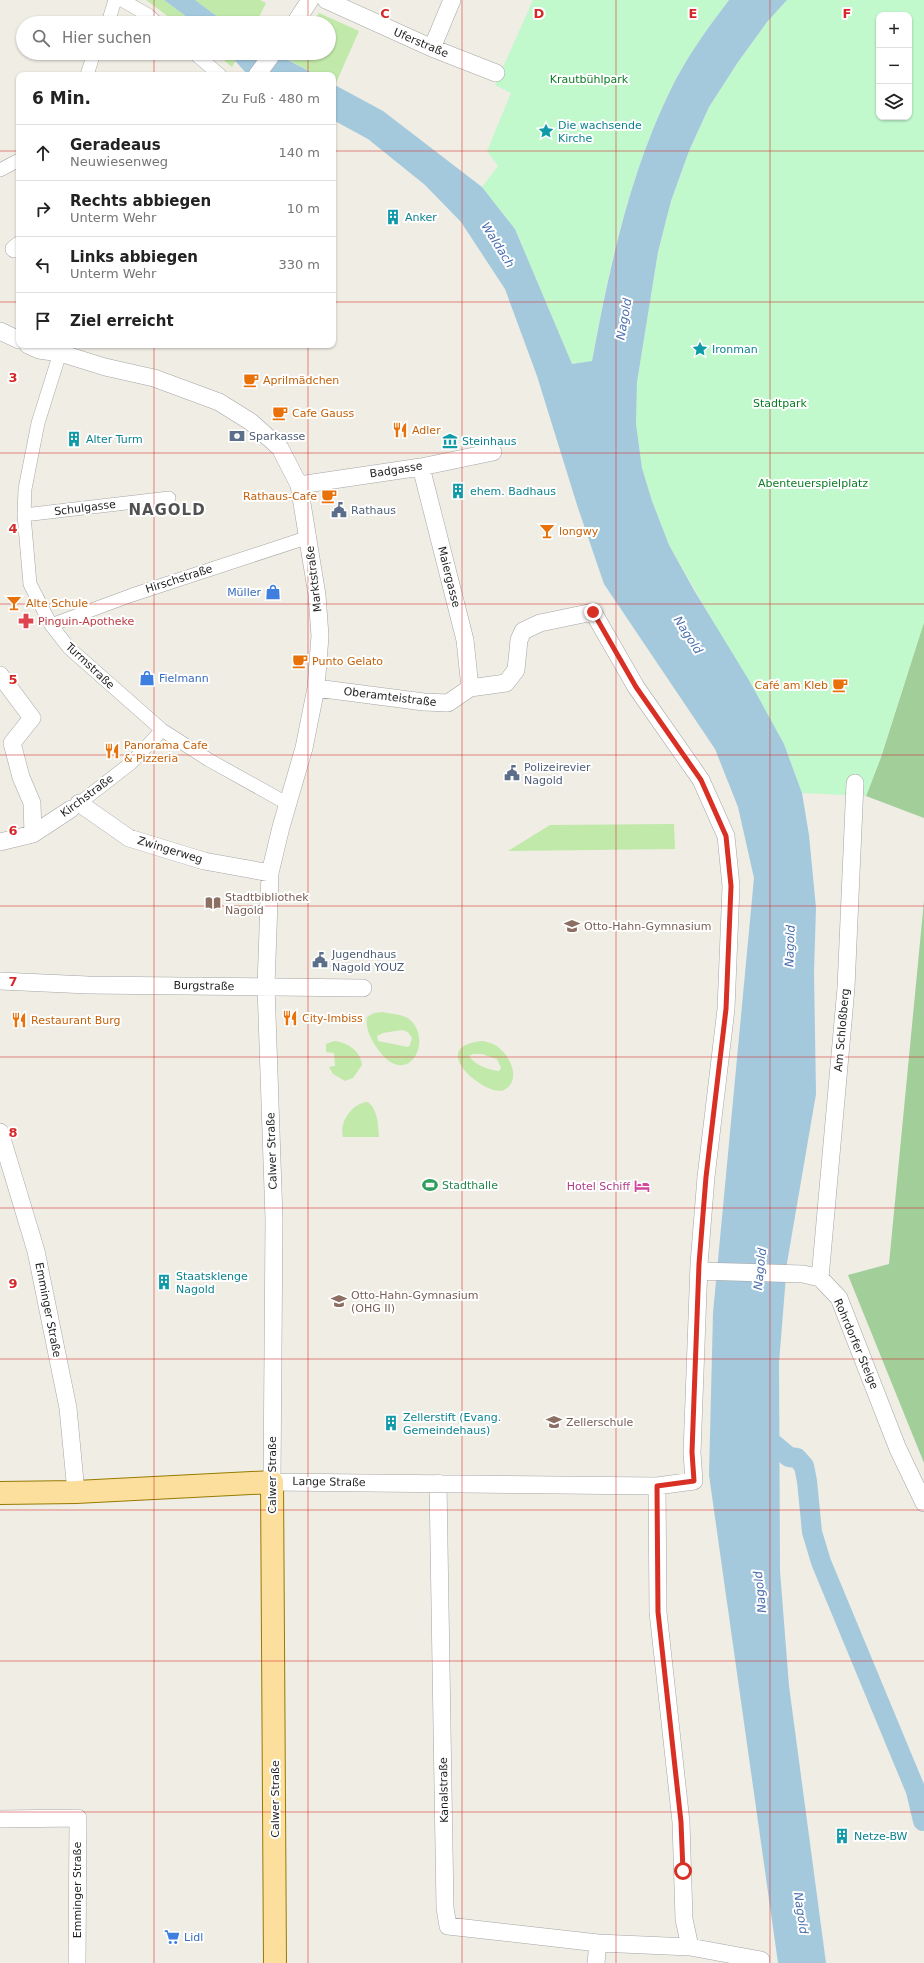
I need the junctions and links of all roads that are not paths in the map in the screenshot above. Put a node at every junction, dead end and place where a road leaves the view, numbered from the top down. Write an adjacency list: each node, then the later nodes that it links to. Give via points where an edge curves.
1 (115, 0): 6 (street)
2 (122, 0): 7 (street)
3 (310, 0): 8 (street)
4 (326, 0): 9 (street, Uferstraße)
5 (452, 0): 9 (street)
6 (110, 16)
7 (149, 16)
8 (300, 16)
9 (432, 48): 16 (street, Uferstraße)
10 (92, 60): 13 (street)
11 (202, 60): 14 (street)
12 (268, 60): 15 (street)
13 (88, 72)
14 (216, 72)
15 (259, 72)
16 (496, 73)
17 (16, 162): 18 (street)
18 (0, 170)
19 (0, 331): 20 (street)
20 (16, 339)
21 (35, 348): 22 (street, Marktstraße)
22 (63, 349): 25 (street, Marktstraße, via 106,367 154,378 219,402 250,422 280,448); 27 (street, Turmstraße, via 38,423 25,489)
23 (493, 452): 24 (street, Badgasse)
24 (421, 467): 25 (street, Badgasse); 32 (street, Maiergasse, via 465,640)
25 (299, 485): 28 (street, Marktstraße)
26 (169, 498): 27 (street, Schulgasse)
27 (24, 515): 29 (street, Turmstraße, via 30,584)
28 (309, 537): 29 (street, Hirschstraße, via 132,595); 31 (street, Marktstraße, via 319,622)
29 (51, 625): 33 (street, Turmstraße, via 69,648)
30 (0, 675): 37 (street, via 32,718 12,743 21,777 32,803)
31 (316, 688): 32 (street, Oberamteistraße, via 448,703); 35 (street, Marktstraße, via 304,748)
32 (470, 688): 44 (street, Oberamteistraße, via 506,683 516,670 519,640 523,631 540,623 593,612 636,687 701,780 726,836 731,886 726,1009 706,1177)
33 (162, 730): 35 (street, Turmstraße, via 208,760); 36 (street, Kirchstraße, via 131,763)
34 (855, 783): 45 (street, Am Schloßberg, via 846,988)
35 (288, 804): 39 (street, Marktstraße)
36 (75, 806): 37 (street, Kirchstraße); 39 (street, Zwingerweg, via 129,838 204,861)
37 (33, 834): 38 (street, Kirchstraße)
38 (0, 842)
39 (270, 873): 41 (street, Marktstraße)
40 (0, 981): 41 (street, Burgstraße, via 45,984)
41 (266, 986): 42 (street, Burgstraße); 46 (street, Calwer Straße, via 274,1219)
42 (363, 988)
43 (0, 1132): 49 (street, Emminger Straße, via 36,1251 68,1408)
44 (707, 1271): 45 (street, via 803,1274); 48 (street, Lange Straße, via 692,1452 694,1481)
45 (820, 1278): 51 (street, Rohrdorfer Steige, via 839,1298 898,1449)
46 (272, 1482): 47 (street, Lange Straße); 49 (main road, Lange Straße); 56 (main road, Calwer Straße)
47 (438, 1483): 48 (street, Lange Straße); 53 (street, Kanalstraße, via 445,1908 448,1926)
48 (657, 1486): 54 (street, via 658,1612 681,1822 684,1919)
49 (76, 1492): 50 (main road, Lange Straße)
50 (0, 1493)
51 (924, 1503)
52 (0, 1819): 55 (street, Emminger Straße, via 78,1818)
53 (598, 1943): 54 (street); 57 (street)
54 (690, 1947): 58 (street, via 761,1960)
55 (77, 1963)
56 (276, 1963)
57 (596, 1963)
58 (761, 1963)

